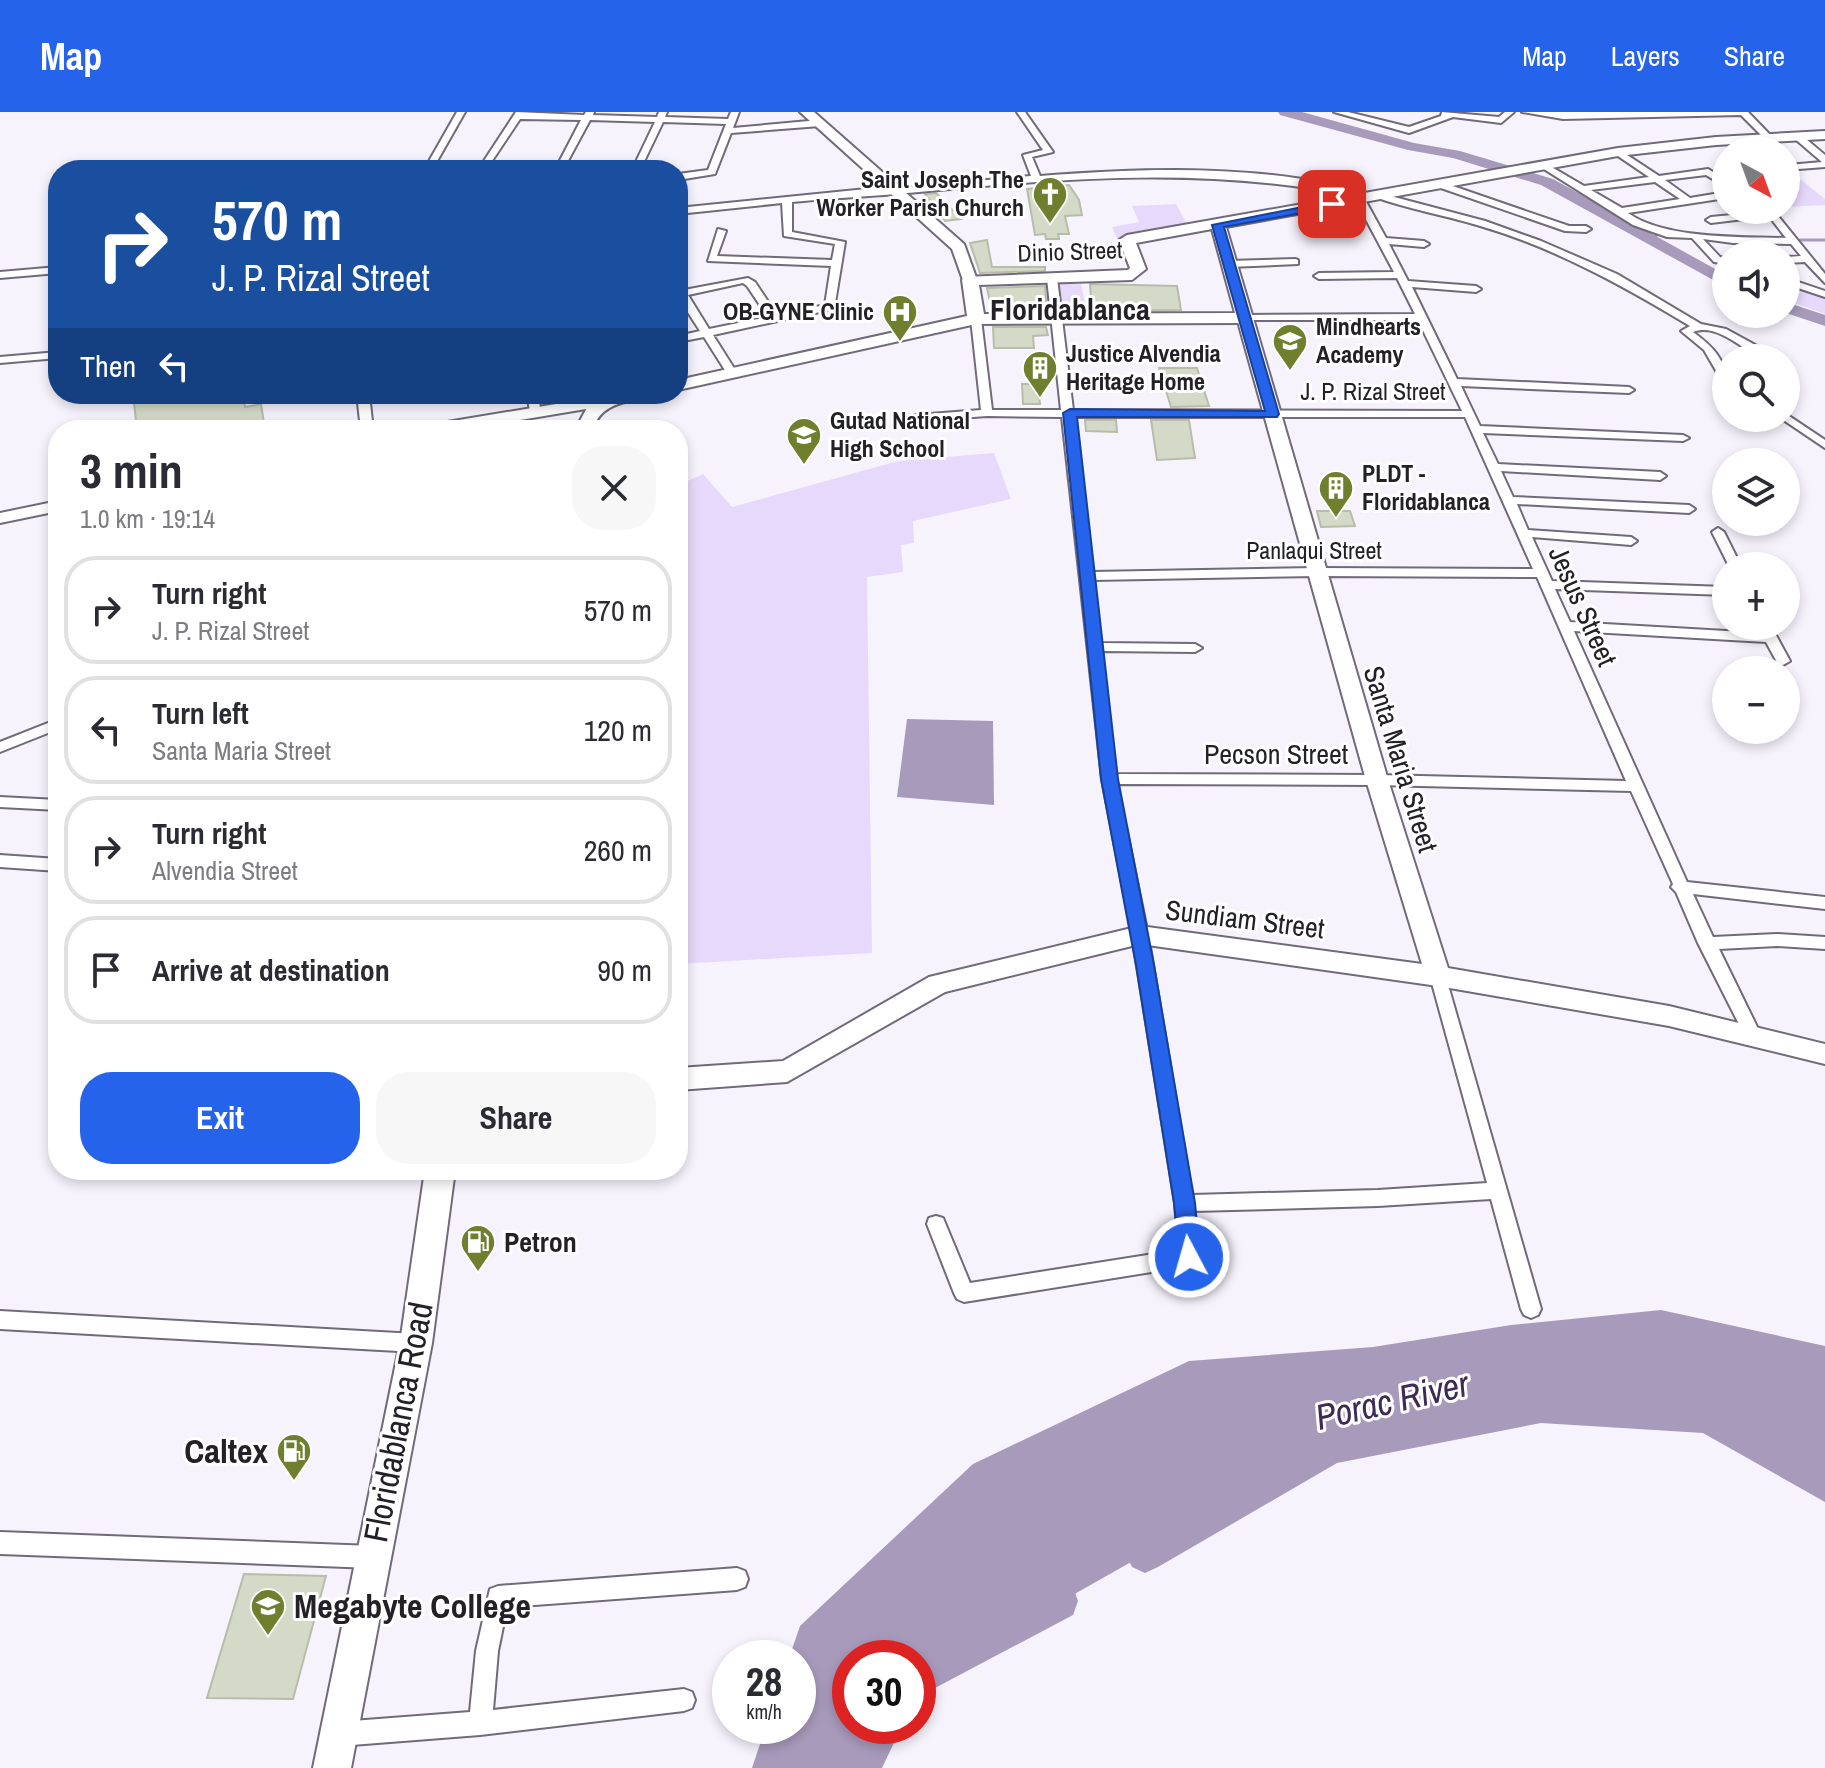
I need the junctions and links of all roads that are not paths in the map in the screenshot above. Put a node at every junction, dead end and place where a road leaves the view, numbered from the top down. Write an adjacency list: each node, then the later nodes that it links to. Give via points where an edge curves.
1 (461, 112): 21 (street)
2 (806, 112): 14 (street)
3 (1021, 112): 30 (street, via 1049,152 1027,155)
4 (1338, 112): 10 (street, via 1409,130)
5 (1436, 112): 10 (street)
6 (1510, 112): 10 (street, via 1501,120)
7 (1526, 112): 8 (street)
8 (1742, 112): 16 (street)
9 (518, 114): 11 (street); 22 (street)
10 (1459, 115)
11 (588, 116): 12 (street); 23 (street)
12 (662, 116): 13 (street); 24 (street)
13 (732, 122): 14 (street); 29 (street, via 712,172)
14 (820, 123): 34 (street)
15 (1825, 135): 17 (main road)
16 (1767, 136)
17 (1797, 136)
18 (1800, 139): 25 (street)
19 (1712, 143): 20 (main road)
20 (1615, 152): 26 (main road); 31 (street)
21 (434, 160)
22 (488, 160)
23 (564, 160)
24 (641, 160)
25 (1825, 162): 27 (street)
26 (1536, 165): 32 (main road); 33 (street)
27 (1800, 166)
28 (1712, 175): 31 (street)
29 (688, 176)
30 (1036, 178): 34 (street); 35 (street, via 1141,172 1238,176)
31 (1653, 179): 33 (street); 38 (street)
32 (1441, 185): 35 (main road); 46 (street)
33 (1581, 189): 40 (street)
34 (897, 190): 37 (street); 62 (street, via 959,247)
35 (1378, 196): 41 (main road); 48 (street, Jesus Street); 57 (street, via 1482,223)
36 (1712, 197): 38 (street)
37 (787, 200): 39 (street); 55 (street, via 787,234 840,242)
38 (1686, 201): 40 (street)
39 (688, 210)
40 (1620, 211): 44 (street, via 1667,234)
41 (1218, 225): 56 (main road, Santa Maria Street); 61 (main road, Dinio Street, via 1127,240 1136,273)
42 (1586, 229): 46 (street)
43 (721, 231): 55 (street, via 711,259)
44 (1695, 236): 45 (street); 51 (street)
45 (1732, 238): 47 (street); 47 (street, via 1711,220 1771,213)
46 (1572, 240): 57 (street)
47 (1793, 240)
48 (1383, 241): 49 (street); 63 (street, Jesus Street)
49 (1424, 244)
50 (1800, 250): 53 (street)
51 (1712, 255)
52 (1800, 259): 53 (street)
53 (1807, 259): 64 (street)
54 (1295, 262): 56 (street)
55 (836, 263): 73 (street, via 830,307)
56 (1229, 264): 72 (main road, Santa Maria Street)
57 (1587, 265): 75 (street)
58 (48, 271): 59 (street)
59 (0, 275)
60 (1319, 276): 63 (street)
61 (1052, 278): 62 (main road, Dinio Street); 71 (street)
62 (970, 280): 74 (main road)
63 (1403, 280): 66 (street); 70 (street, Jesus Street)
64 (1825, 280)
65 (1800, 286): 68 (street)
66 (1476, 289)
67 (688, 290): 73 (street, via 744,280)
68 (1825, 294)
69 (688, 307): 76 (street)
70 (1423, 317): 72 (street); 83 (street, Jesus Street)
71 (1059, 318): 72 (main road); 74 (main road); 89 (street)
72 (1245, 318): 90 (street, Santa Maria Street)
73 (775, 319): 76 (street)
74 (976, 319): 82 (main road); 88 (street)
75 (1698, 326): 78 (street); 79 (street, via 1686,331)
76 (704, 334): 77 (street); 82 (street)
77 (688, 337)
78 (1747, 344)
79 (1712, 355)
80 (48, 356): 81 (street)
81 (0, 360)
82 (732, 373): 84 (main road)
83 (1454, 382): 85 (street); 91 (street, Jesus Street)
84 (688, 383)
85 (1629, 390)
86 (526, 404): 93 (street)
87 (602, 404): 94 (main road, via 591,410)
88 (987, 413): 89 (street, J. P. Rizal Street); 92 (street, J. P. Rizal Street)
89 (1070, 413): 90 (street, J. P. Rizal Street); 108 (street)
90 (1273, 414): 91 (street, J. P. Rizal Street); 107 (street, Santa Maria Street)
91 (1471, 414): 96 (street, Jesus Street)
92 (904, 419)
93 (466, 420)
94 (588, 420)
95 (1800, 427): 98 (street)
96 (1477, 429): 97 (street); 99 (street, Jesus Street)
97 (1683, 438)
98 (1825, 445)
99 (1494, 467): 100 (street); 101 (street, Jesus Street)
100 (1660, 476)
101 (1508, 500): 103 (street); 105 (street, Jesus Street)
102 (48, 508): 104 (street)
103 (1689, 509)
104 (0, 518)
105 (1522, 533): 106 (street); 109 (street, Jesus Street)
106 (1631, 541)
107 (1317, 572): 108 (street, Panlaqui Street); 109 (street, Panlaqui Street); 118 (street, Santa Maria Street)
108 (1088, 576): 113 (street)
109 (1543, 579): 110 (street, Panlaqui Street); 111 (street, Jesus Street)
110 (1712, 590)
111 (1563, 626): 112 (street); 119 (street, Jesus Street)
112 (1712, 630)
113 (1095, 647): 114 (street); 117 (street)
114 (1195, 648)
115 (48, 728): 116 (street)
116 (0, 747)
117 (1109, 779): 118 (street, Pecson Street); 126 (street)
118 (1377, 780): 119 (street, Pecson Street); 129 (street, Santa Maria Street)
119 (1634, 786): 124 (street, Jesus Street)
120 (0, 802): 121 (street)
121 (48, 804)
122 (0, 861): 123 (street)
123 (48, 864)
124 (1679, 887): 125 (street); 127 (street, Jesus Street)
125 (1825, 903)
126 (1140, 935): 129 (street, Sundiam Street); 132 (street, Sundiam Street, via 938,984 787,1071); 135 (street)
127 (1706, 943): 128 (street); 130 (street, Jesus Street)
128 (1825, 943)
129 (1438, 976): 130 (street, Sundiam Street); 134 (street, Santa Maria Street)
130 (1753, 1035): 131 (street, Sundiam Street)
131 (1825, 1054)
132 (688, 1078)
133 (439, 1180): 139 (main road, Floridablanca Road)
134 (1499, 1190): 135 (street); 137 (street, Santa Maria Street)
135 (1184, 1203): 136 (street, via 1189,1257 964,1293)
136 (936, 1224)
137 (1531, 1309)
138 (0, 1320): 139 (street)
139 (416, 1343): 141 (main road, Floridablanca Road)
140 (0, 1543): 141 (street)
141 (373, 1557): 145 (main road, Floridablanca Road)
142 (737, 1579): 144 (street, via 498,1597)
143 (684, 1700): 144 (street)
144 (480, 1723): 145 (street)
145 (338, 1734): 146 (main road, Floridablanca Road)
146 (332, 1768)

